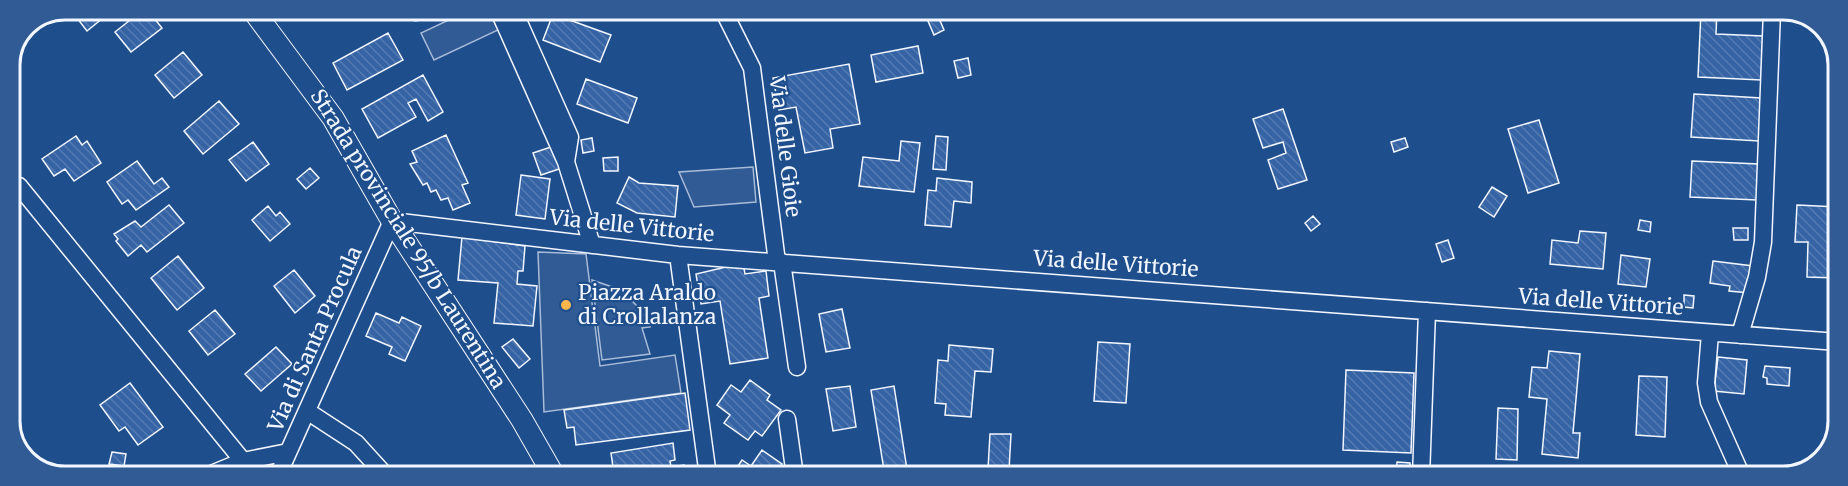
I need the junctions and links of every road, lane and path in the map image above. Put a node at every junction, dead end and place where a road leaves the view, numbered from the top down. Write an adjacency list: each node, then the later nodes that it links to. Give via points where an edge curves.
1 (260, 20): 8 (main road, Strada provinciale 95/b Laurentina, via 333,118)
2 (503, 20): 6 (street)
3 (518, 20): 6 (street, via 570,137)
4 (728, 20): 11 (street, Via delle Gioie, via 752,69)
5 (1772, 20): 14 (street, via 1762,242 1757,277)
6 (566, 162): 9 (street)
7 (19, 186): 20 (street)
8 (392, 221): 9 (street, Via delle Vittorie); 17 (street, Via di Santa Procula); 24 (main road, Strada provinciale 95/b Laurentina)
9 (592, 245): 10 (street, Via delle Vittorie)
10 (678, 255): 11 (street, Via delle Vittorie); 25 (street)
11 (779, 262): 12 (street, Via delle Vittorie); 16 (street, Via delle Gioie)
12 (1427, 311): 13 (street, Via delle Vittorie); 27 (street)
13 (1710, 333): 14 (street, Via delle Vittorie); 28 (street, via 1706,383 1709,402)
14 (1740, 335): 15 (street, Via delle Vittorie)
15 (1828, 341)
16 (797, 367)
17 (307, 411): 19 (street, Via di Santa Procula); 23 (street, via 356,443)
18 (787, 419): 26 (street)
19 (288, 452): 20 (street); 22 (street, Via di Santa Procula)
20 (243, 461): 21 (street)
21 (231, 466)
22 (282, 466)
23 (377, 466)
24 (548, 466)
25 (707, 466)
26 (794, 466)
27 (1421, 466)
28 (1737, 466)

